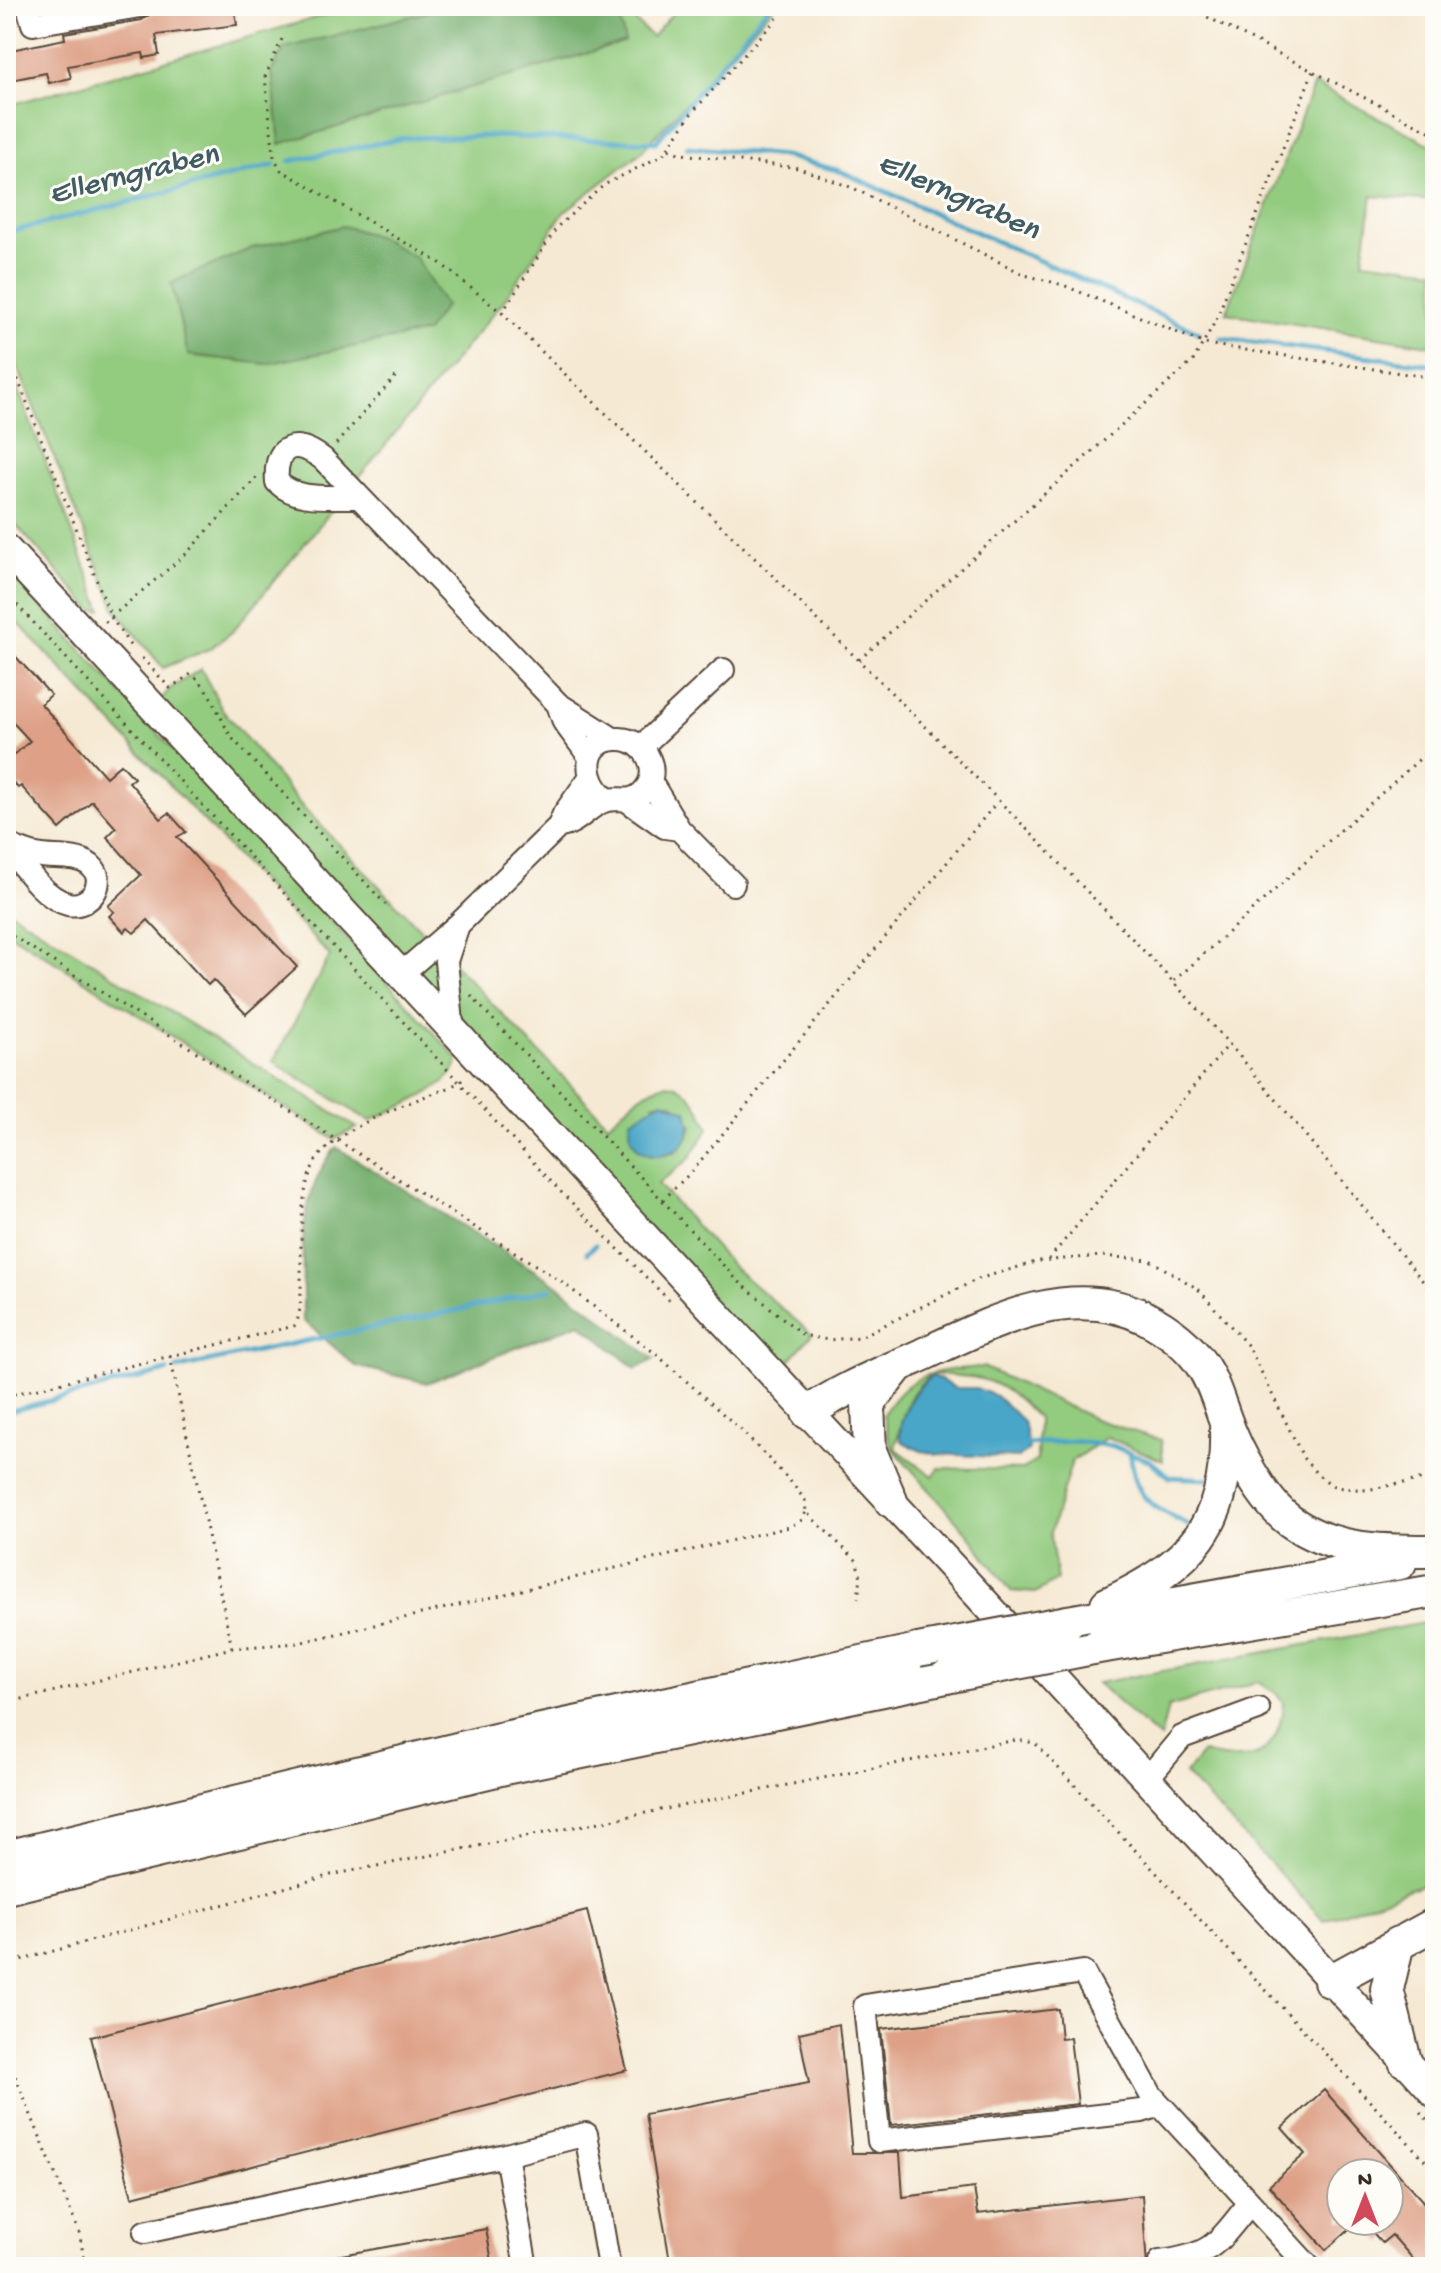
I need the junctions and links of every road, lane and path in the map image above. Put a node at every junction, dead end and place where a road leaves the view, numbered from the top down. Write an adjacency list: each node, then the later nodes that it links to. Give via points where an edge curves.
1 (140, 6): 4 (street)
2 (788, 6): 8 (path, via 691,114)
3 (1186, 6): 6 (path)
4 (30, 15)
5 (282, 39): 9 (path, via 265,77 275,163 440,263)
6 (1313, 71): 7 (path); 10 (path)
7 (1435, 134)
8 (669, 149): 9 (path, via 604,185 569,213); 10 (path, via 799,168 853,188 1025,275 1063,285)
9 (502, 313): 23 (path)
10 (1205, 344): 13 (path); 23 (path, via 1174,379)
11 (6, 349): 19 (path)
12 (398, 374): 14 (path)
13 (1435, 378)
14 (323, 459): 15 (street, via 297,446 285,451); 16 (street)
15 (276, 470): 16 (street, via 277,482 298,496); 19 (path, via 259,474 185,555)
16 (358, 497): 25 (street)
17 (6, 549): 20 (main road)
18 (6, 593): 45 (path)
19 (111, 617): 20 (path); 21 (path)
20 (87, 636): 39 (main road)
21 (132, 648)
22 (141, 658): 36 (path, via 170,688 191,674 201,680 232,738)
23 (859, 660): 32 (path)
24 (723, 670): 28 (street)
25 (558, 704): 26 (street); 29 (street)
26 (613, 739): 28 (street, via 628,739); 29 (street, via 600,745)
27 (1435, 745): 40 (path)
28 (641, 747): 30 (street, via 649,756)
29 (590, 768): 31 (street, via 596,792); 33 (street)
30 (650, 781): 31 (street, via 642,793); 34 (street)
31 (618, 800): 33 (street, via 572,825); 34 (street, via 665,827)
32 (998, 802): 40 (path); 47 (path)
33 (559, 826): 37 (street)
34 (679, 829): 35 (street)
35 (733, 884)
36 (388, 907)
37 (459, 924): 39 (street); 42 (street, via 446,961)
38 (6, 932): 46 (path)
39 (400, 975): 42 (main road)
40 (1173, 982): 43 (path)
41 (471, 996): 47 (path)
42 (453, 1033): 44 (main road)
43 (1229, 1044): 48 (path); 49 (path)
44 (480, 1062): 45 (path); 54 (main road)
45 (460, 1083): 46 (path, via 406,1103); 50 (path)
46 (334, 1140): 51 (path, via 305,1186 299,1224 299,1320 286,1330); 58 (path, via 559,1280 656,1354 791,1482 805,1500)
47 (663, 1200): 48 (path, via 737,1280 784,1322 813,1338 860,1337 978,1279)
48 (1047, 1260): 56 (path, via 1150,1260 1198,1289 1249,1347 1304,1459 1335,1487 1366,1490)
49 (1435, 1296)
50 (678, 1309)
51 (170, 1356): 53 (path); 64 (path)
52 (900, 1365): 54 (highway); 55 (highway, via 1042,1307 1108,1304 1162,1326 1187,1346 1210,1379); 57 (highway, via 868,1404 870,1451)
53 (6, 1396)
54 (808, 1413): 57 (main road)
55 (1225, 1422): 59 (highway, via 1269,1501 1313,1536 1349,1547); 63 (highway, via 1223,1491 1203,1534 1158,1578)
56 (1435, 1477)
57 (891, 1501): 67 (main road)
58 (806, 1512): 62 (path, via 856,1560 861,1577); 64 (path, via 789,1527 743,1538 298,1643)
59 (1435, 1551)
60 (1435, 1558): 63 (highway)
61 (1435, 1591): 69 (highway, bridge, via 1093,1648 509,1767)
62 (858, 1598)
63 (1068, 1622): 68 (highway, bridge, via 483,1742)
64 (232, 1648): 65 (path)
65 (6, 1703)
66 (1258, 1709): 67 (street, via 1182,1737)
67 (1147, 1779): 73 (main road)
68 (6, 1857)
69 (6, 1888)
70 (1435, 1924): 71 (highway)
71 (1398, 1943): 73 (highway); 77 (highway, via 1387,1989)
72 (6, 1964): 82 (path, via 331,1875 1016,1740 1035,1743)
73 (1330, 1981): 77 (main road)
74 (1435, 1988): 75 (path, via 1429,1998)
75 (1435, 2034)
76 (6, 2054): 86 (path, via 79,2232 85,2263)
77 (1405, 2061): 78 (main road)
78 (1424, 2099): 80 (path)
79 (1159, 2105): 79 (street, via 879,2141 865,2006 1083,1972); 83 (street)
80 (1435, 2128)
81 (506, 2155): 84 (street); 87 (street); 88 (street, via 586,2134)
82 (1435, 2171)
83 (1249, 2204): 85 (street, via 1207,2251); 89 (street)
84 (145, 2232)
85 (1160, 2262)
86 (79, 2267)
87 (526, 2267)
88 (609, 2267)
89 (1309, 2267)

